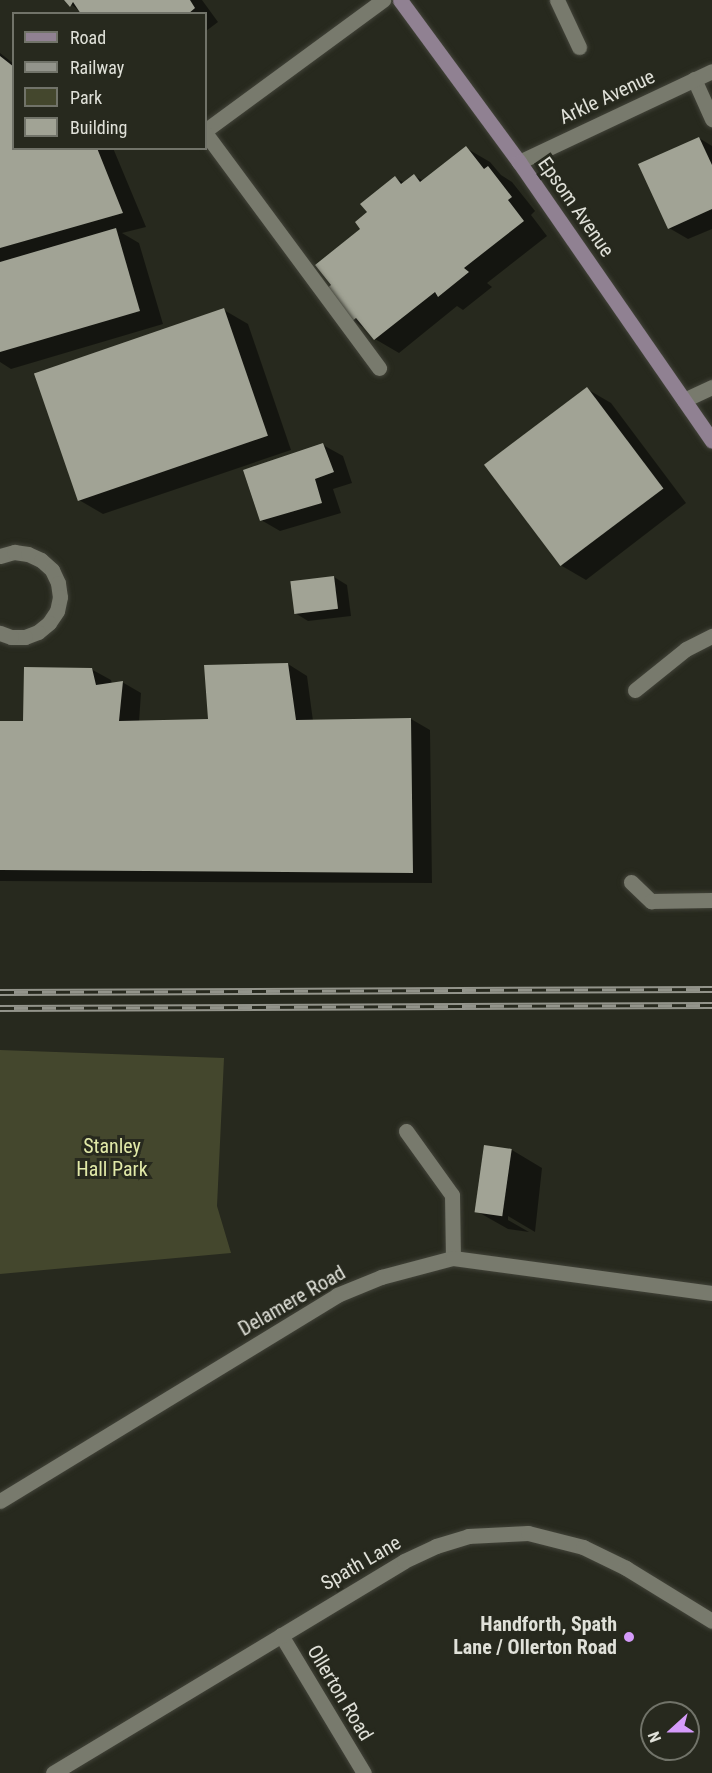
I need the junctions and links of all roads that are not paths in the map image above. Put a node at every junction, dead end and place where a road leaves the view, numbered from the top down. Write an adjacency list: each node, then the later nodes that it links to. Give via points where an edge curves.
1 (383, 0): 8 (street)
2 (400, 0): 10 (street, Epsom Avenue)
3 (557, 0): 4 (street)
4 (579, 47)
5 (712, 71): 6 (street, Arkle Avenue)
6 (694, 79): 7 (street); 10 (street, Arkle Avenue)
7 (712, 119)
8 (207, 131)
9 (207, 133): 11 (street)
10 (519, 162): 13 (street, Epsom Avenue)
11 (379, 368)
12 (712, 387): 13 (street)
13 (684, 400): 14 (street, Epsom Avenue)
14 (712, 441)
15 (0, 556): 16 (street, via 14,552 41,560 52,570 60,597 57,611 38,632 25,637)
16 (0, 633)
17 (712, 636): 18 (street, via 686,649)
18 (635, 690)
19 (632, 882): 20 (street, via 651,901)
20 (712, 900)
21 (406, 1131): 22 (street, via 453,1195)
22 (453, 1258): 23 (street, Delamere Road); 24 (street, Delamere Road, via 381,1276 338,1295)
23 (712, 1293)
24 (0, 1501)
25 (712, 1621): 26 (street, Spath Lane, via 626,1568 583,1547 528,1533 498,1533 468,1536 404,1561)
26 (281, 1635): 27 (street, Spath Lane); 28 (street, Ollerton Road)
27 (53, 1773)
28 (364, 1773)

